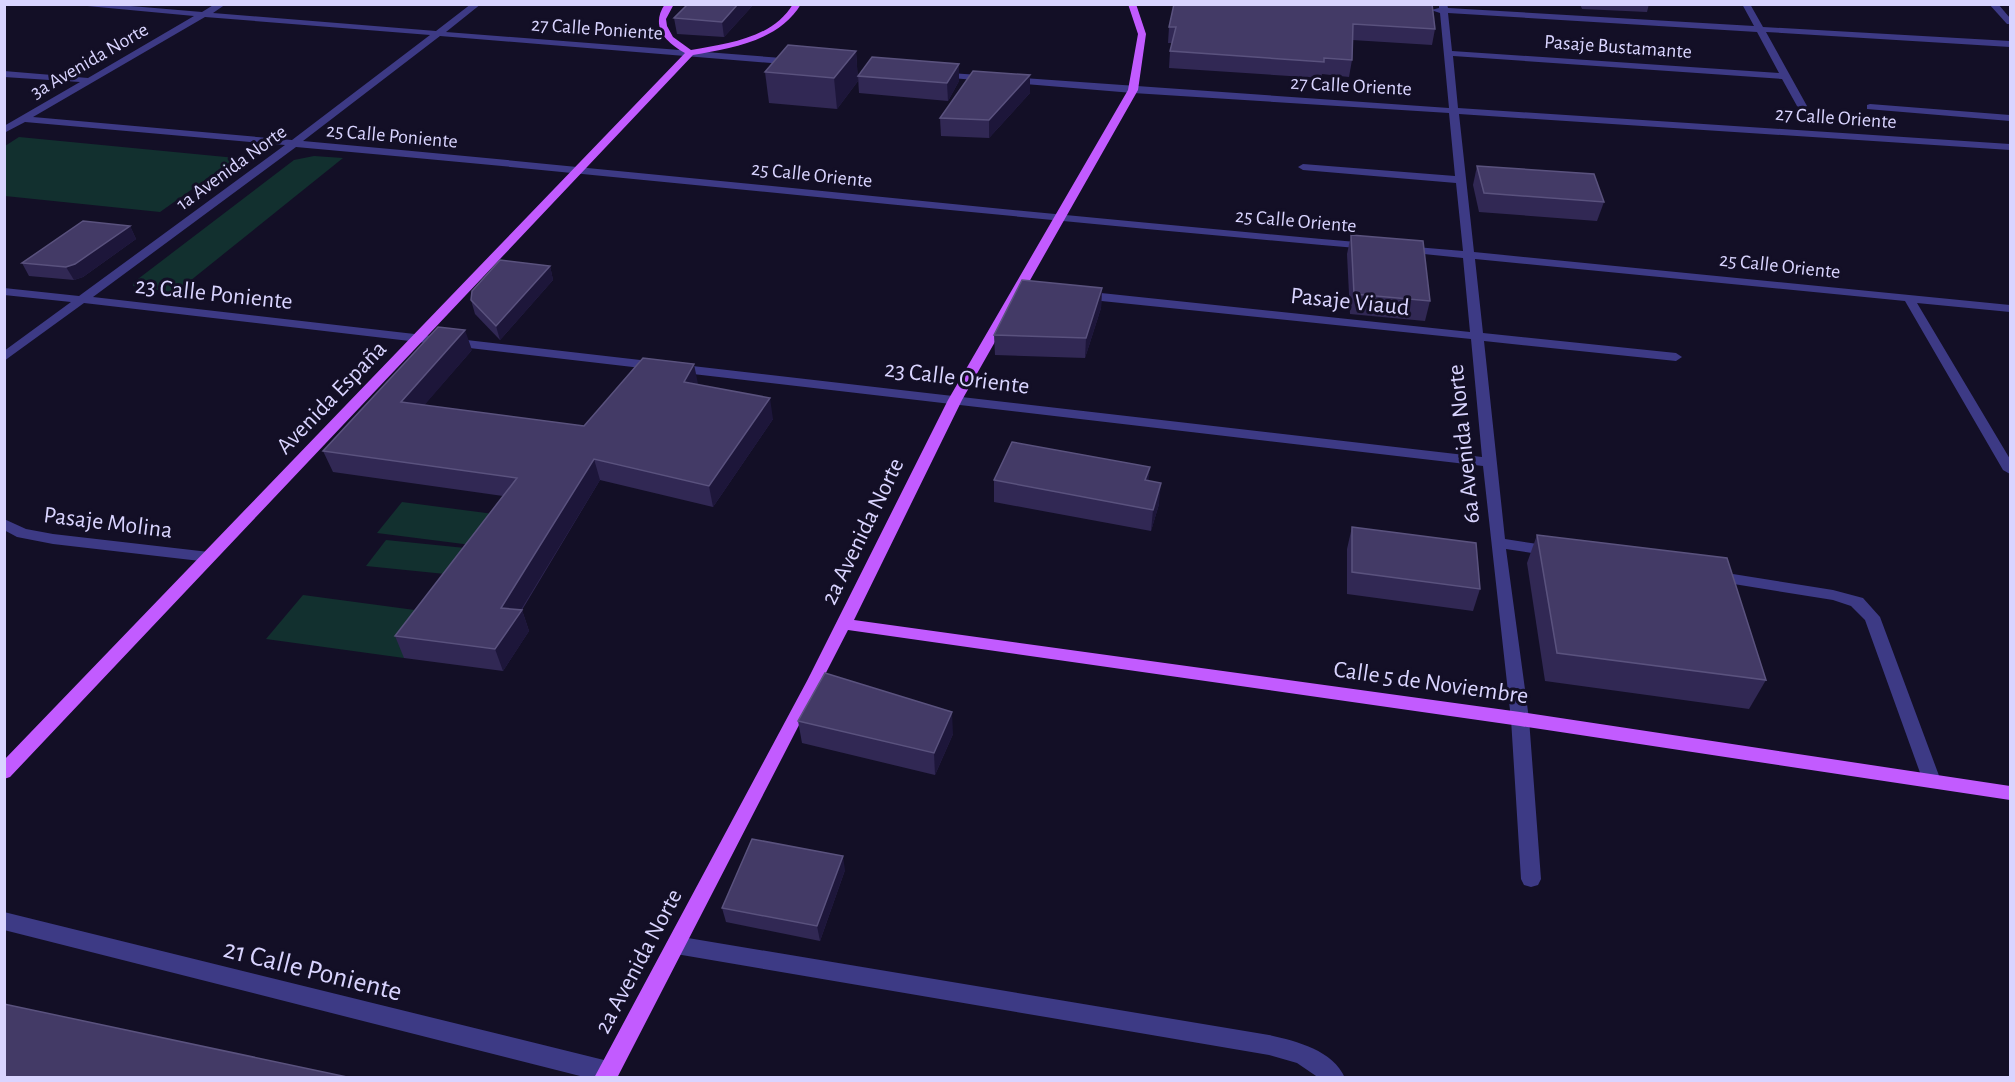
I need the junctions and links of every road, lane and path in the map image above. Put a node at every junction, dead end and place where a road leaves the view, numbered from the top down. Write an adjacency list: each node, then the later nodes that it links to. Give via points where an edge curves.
1 (70, 4): 11 (street, 27 Calle Poniente)
2 (222, 4): 11 (street, 3a Avenida Norte)
3 (477, 4): 14 (street, 1a Avenida Norte)
4 (670, 4): 17 (main road, via 663,15 663,31 668,39)
5 (797, 4): 17 (main road, via 789,16 767,32 733,45)
6 (1132, 4): 23 (main road, 2a Avenida Norte, via 1142,34)
7 (1746, 4): 13 (street)
8 (1993, 4): 12 (street)
9 (1444, 7): 10 (street); 13 (street); 16 (street, 6a Avenida Norte)
10 (1420, 9)
11 (204, 15): 14 (street, 27 Calle Poniente); 22 (street, 3a Avenida Norte)
12 (2010, 22)
13 (1760, 29): 15 (street); 21 (street)
14 (438, 34): 17 (street, 27 Calle Poniente); 30 (street, 1a Avenida Norte)
15 (2010, 44)
16 (1449, 52): 21 (street, Pasaje Bustamante); 26 (street, 6a Avenida Norte)
17 (690, 53): 18 (street); 33 (main road, Avenida España)
18 (807, 63)
19 (923, 73): 23 (street, 27 Calle Oriente)
20 (4, 74): 22 (street)
21 (1785, 76): 24 (street)
22 (87, 81): 28 (street, 3a Avenida Norte)
23 (1133, 90): 26 (street, 27 Calle Oriente); 35 (main road, 2a Avenida Norte)
24 (1802, 106)
25 (1870, 107): 27 (street)
26 (1454, 110): 31 (street, 27 Calle Oriente); 34 (street, 6a Avenida Norte)
27 (2010, 118)
28 (24, 119): 29 (street, 3a Avenida Norte); 30 (street, 25 Calle Poniente)
29 (4, 130)
30 (293, 144): 33 (street, 25 Calle Poniente); 40 (street, 1a Avenida Norte)
31 (2010, 147)
32 (1303, 167): 34 (street)
33 (578, 169): 35 (street, 25 Calle Oriente); 43 (main road, Avenida España)
34 (1462, 180): 36 (street, 6a Avenida Norte)
35 (1059, 219): 36 (street, 25 Calle Oriente); 46 (main road, 2a Avenida Norte, via 1025,289)
36 (1470, 254): 39 (street, 25 Calle Oriente); 42 (street, 6a Avenida Norte)
37 (4, 291): 40 (street, 23 Calle Poniente)
38 (1066, 293): 42 (street, Pasaje Viaud)
39 (1908, 297): 41 (street, 25 Calle Oriente); 48 (street)
40 (81, 300): 43 (street, 23 Calle Poniente); 44 (street, 1a Avenida Norte)
41 (2010, 308)
42 (1476, 335): 45 (street, Pasaje Viaud); 47 (street, 6a Avenida Norte)
43 (419, 337): 46 (street, 23 Calle Oriente); 52 (main road, Avenida España)
44 (4, 357)
45 (1676, 357)
46 (955, 400): 47 (street, 23 Calle Oriente); 54 (main road, 2a Avenida Norte)
47 (1489, 462): 50 (street, 6a Avenida Norte)
48 (2010, 470)
49 (4, 524): 52 (street, Pasaje Molina, via 22,533 53,539)
50 (1498, 543): 51 (street); 55 (street, 6a Avenida Norte)
51 (1567, 554)
52 (208, 557): 56 (main road, Avenida España)
53 (1694, 573): 57 (street, via 1857,602 1872,617)
54 (844, 624): 55 (main road, Calle 5 de Noviembre); 61 (main road, 2a Avenida Norte)
55 (1520, 719): 57 (main road, Calle 5 de Noviembre); 59 (street, 6a Avenida Norte)
56 (4, 772)
57 (1932, 781): 58 (main road, Calle 5 de Noviembre)
58 (2010, 793)
59 (1531, 879)
60 (4, 921): 62 (street, 21 Calle Poniente)
61 (676, 945): 62 (main road, 2a Avenida Norte); 63 (street, via 1269,1045 1319,1062)
62 (607, 1075)
63 (1334, 1077)

